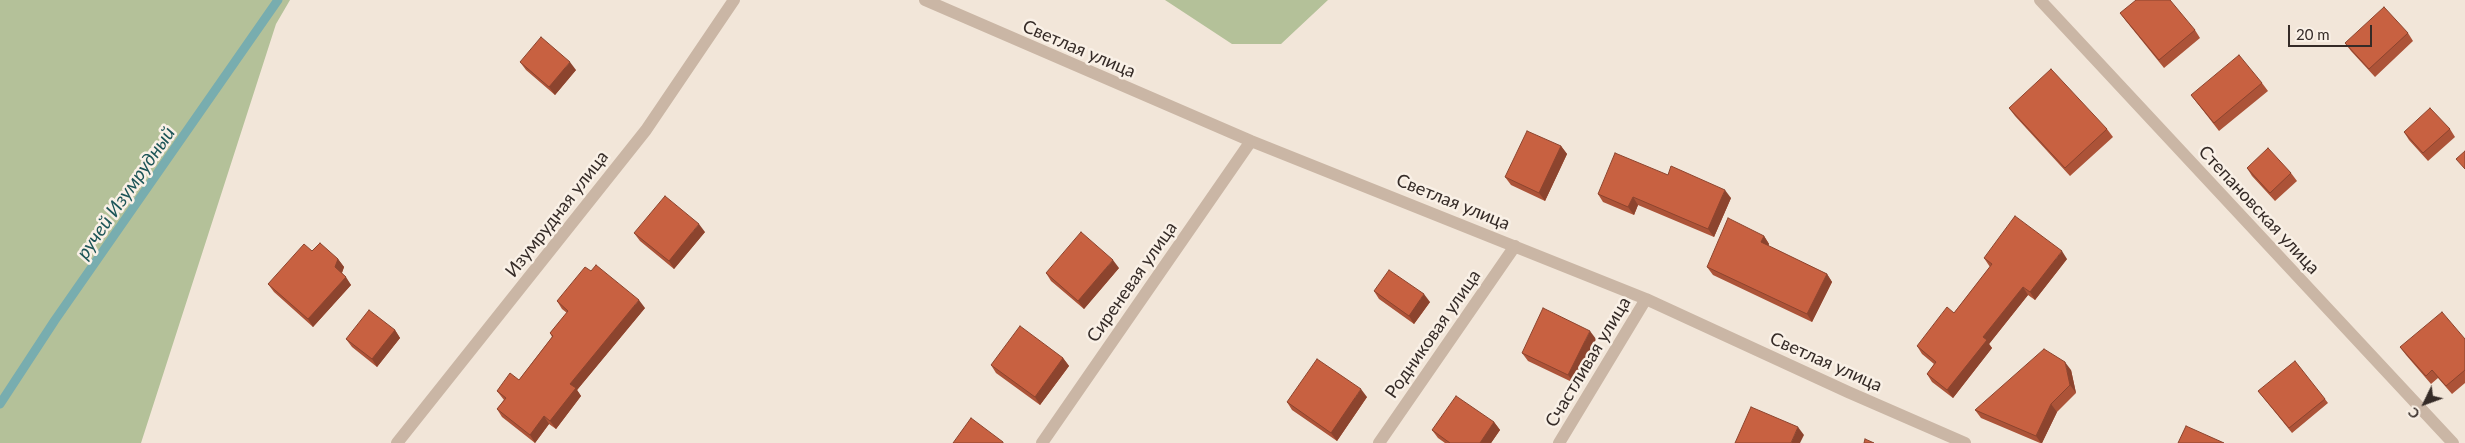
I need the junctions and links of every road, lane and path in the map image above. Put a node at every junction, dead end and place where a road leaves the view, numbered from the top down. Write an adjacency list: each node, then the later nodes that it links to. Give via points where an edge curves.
1 (734, 0): 7 (street, Изумрудная улица, via 646,130)
2 (925, 0): 4 (street, Светлая улица)
3 (2040, 0): 12 (street, Степановская улица)
4 (1251, 142): 5 (street, Светлая улица); 8 (street, Сиреневая улица)
5 (1515, 246): 6 (street, Светлая улица); 9 (street, Родниковая улица)
6 (1646, 299): 10 (street, Счастливая улица); 11 (street, Светлая улица)
7 (397, 443)
8 (1042, 443)
9 (1379, 443)
10 (1559, 443)
11 (1965, 443)
12 (2453, 443)

